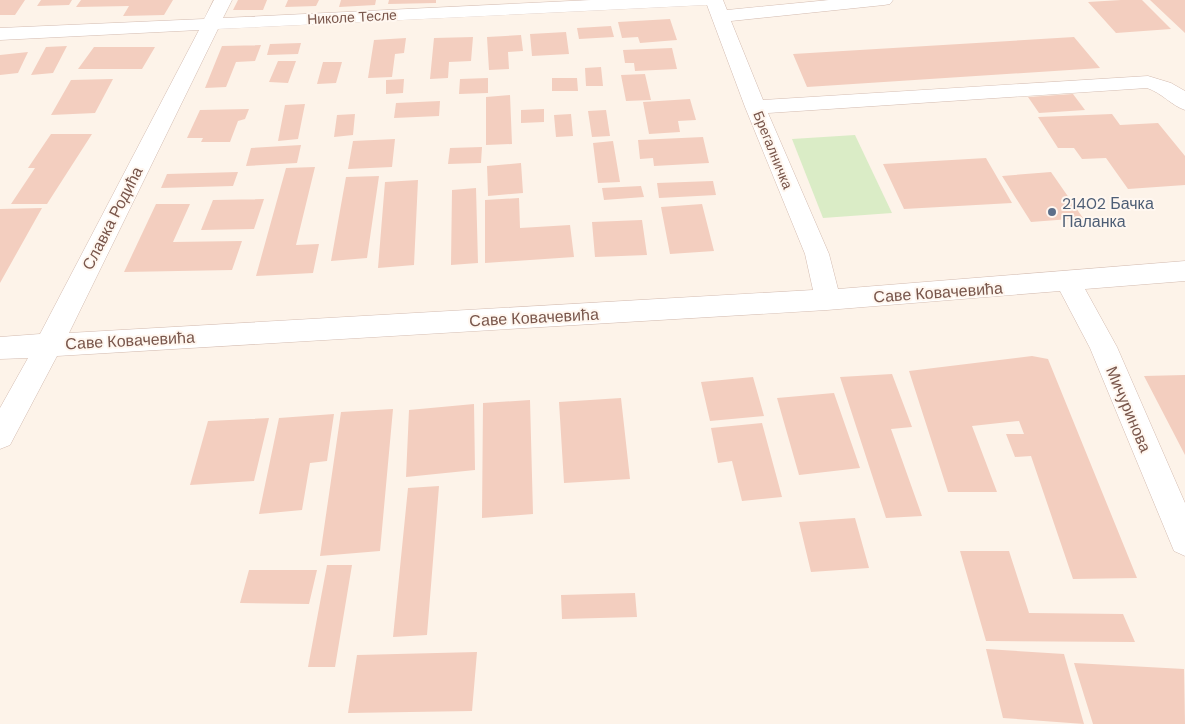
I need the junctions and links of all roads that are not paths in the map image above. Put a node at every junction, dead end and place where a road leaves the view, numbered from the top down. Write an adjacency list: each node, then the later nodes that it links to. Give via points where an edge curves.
1 (224, 0): 5 (street, Славка Родића)
2 (704, 0): 5 (street, Николе Тесле)
3 (884, 0): 4 (street)
4 (717, 8): 8 (street, Брегалничка)
5 (211, 24): 6 (street, Николе Тесле); 12 (street, Славка Родића)
6 (0, 34)
7 (1185, 103): 8 (street, via 1162,85 1148,82)
8 (755, 106): 11 (street, Брегалничка, via 818,253)
9 (1185, 270): 10 (street, Саве Ковачевића)
10 (1068, 281): 11 (street, Саве Ковачевића); 15 (street, Мичуринова, via 1103,347)
11 (827, 300): 12 (street, Саве Ковачевића)
12 (47, 345): 13 (street, Саве Ковачевића); 14 (street, Славка Родића)
13 (0, 348)
14 (0, 436)
15 (1185, 540)

